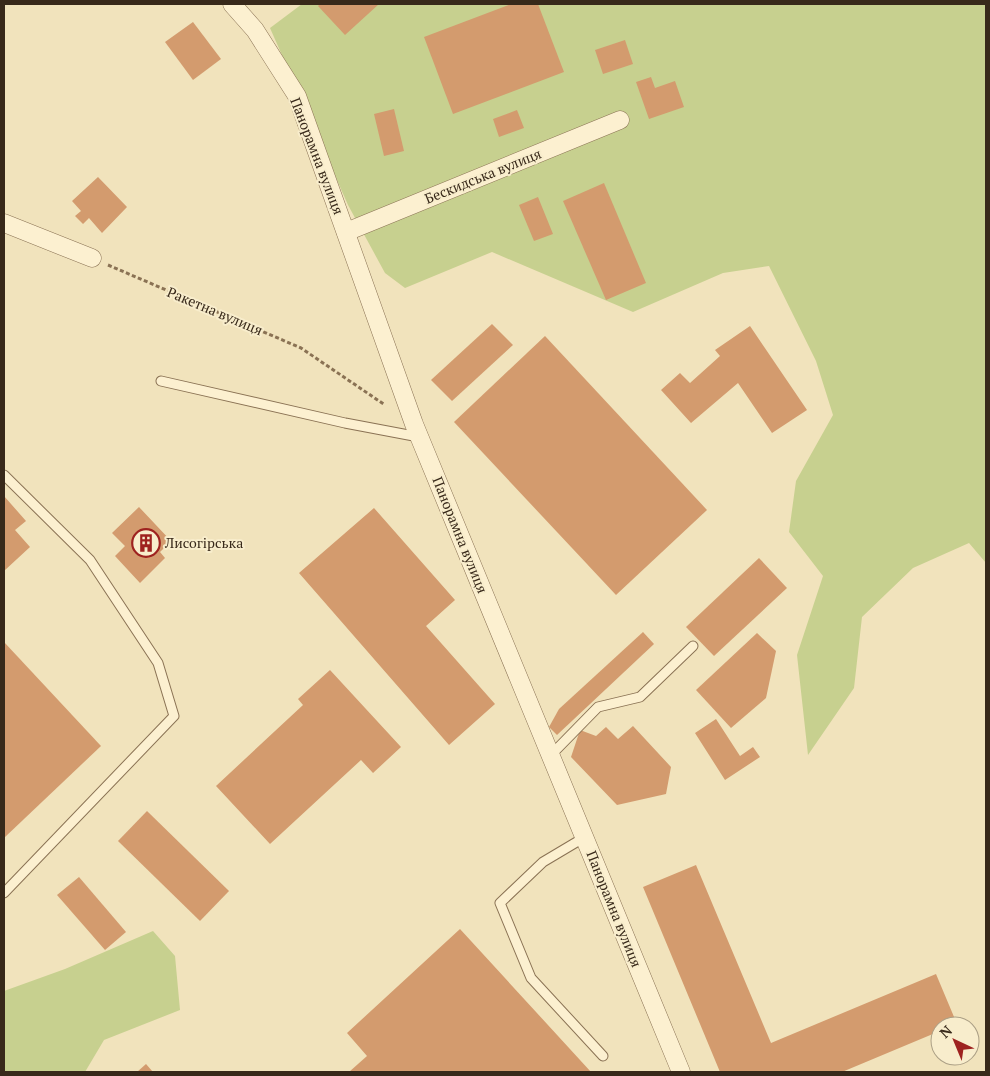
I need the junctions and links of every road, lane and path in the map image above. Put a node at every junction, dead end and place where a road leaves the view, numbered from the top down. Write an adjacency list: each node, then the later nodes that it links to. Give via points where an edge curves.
1 (232, 4): 4 (street, Панорамна вулиця, via 255,30 296,96)
2 (620, 120): 4 (street, Бескидська вулиця)
3 (4, 223): 5 (street)
4 (346, 232): 7 (street, Панорамна вулиця)
5 (92, 258): 7 (path, Ракетна вулиця, via 301,348)
6 (161, 381): 7 (lane, via 345,424)
7 (417, 431): 10 (street, Панорамна вулиця)
8 (4, 476): 12 (lane, via 90,560 158,663 174,716)
9 (693, 646): 10 (lane, via 640,697 598,708)
10 (551, 755): 11 (street, Панорамна вулиця)
11 (585, 837): 13 (lane, via 543,862 500,903 531,978); 14 (street, Панорамна вулиця)
12 (4, 892)
13 (603, 1056)
14 (680, 1072)

